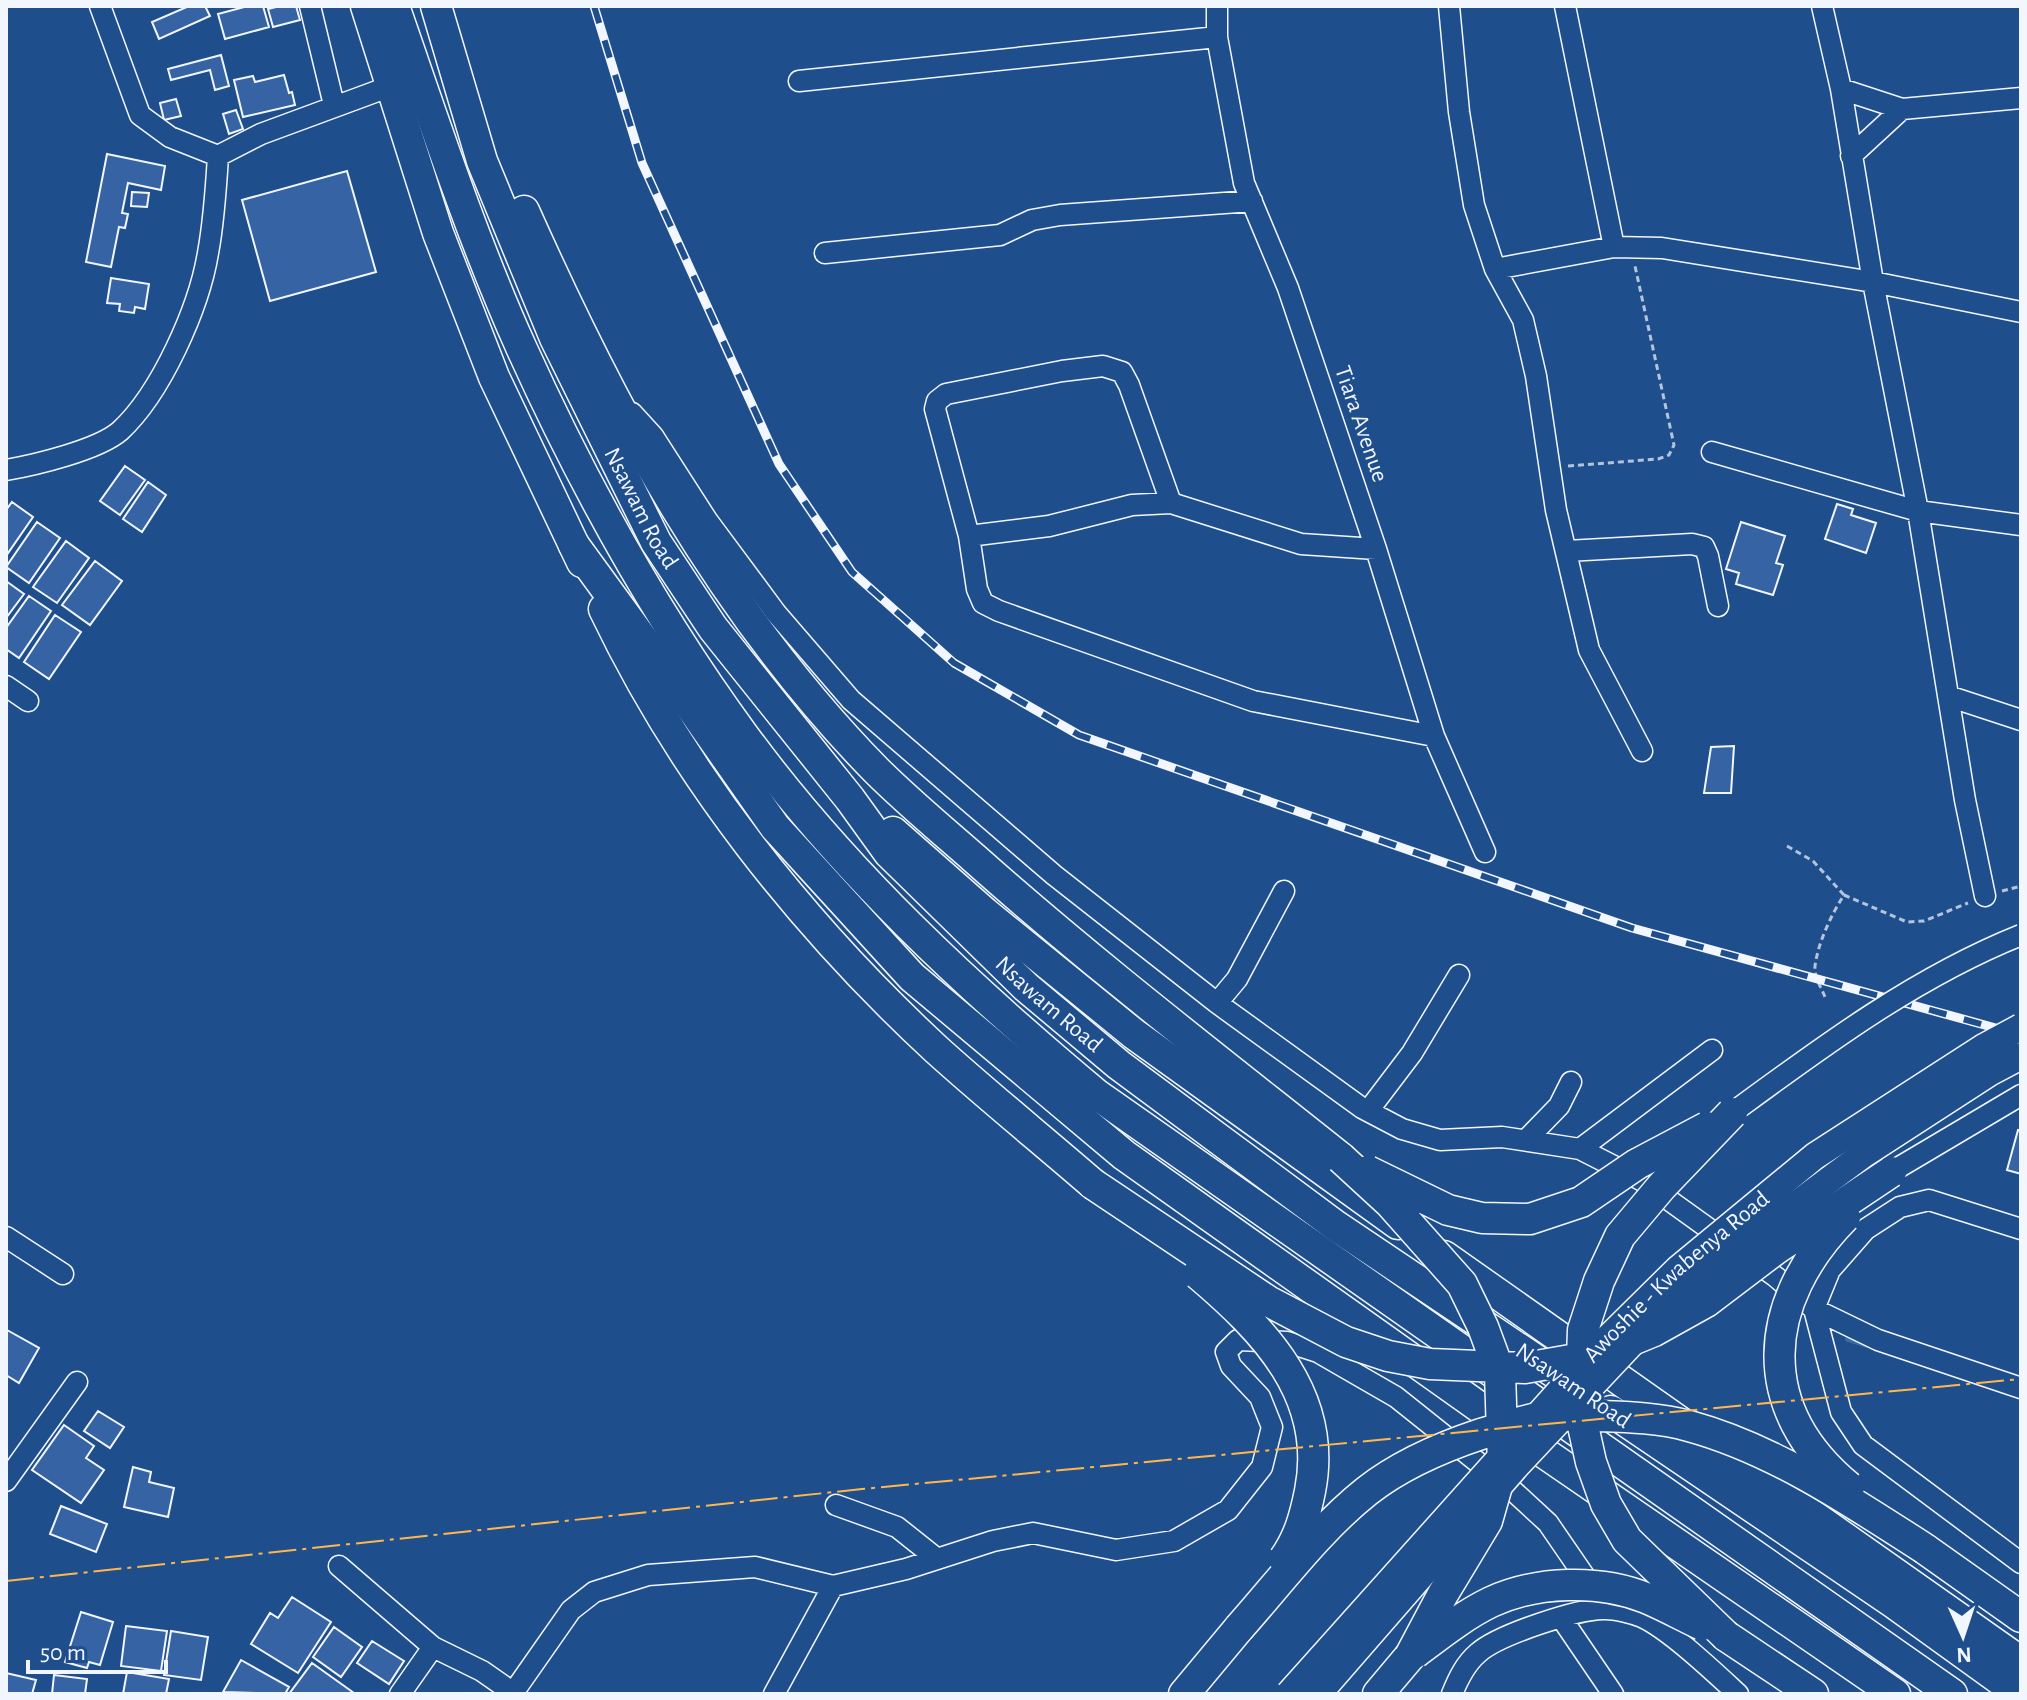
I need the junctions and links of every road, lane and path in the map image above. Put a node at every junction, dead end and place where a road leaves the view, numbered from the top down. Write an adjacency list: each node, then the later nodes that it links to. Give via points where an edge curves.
1 (100, 6): 17 (street, via 140,115 170,137)
2 (310, 6): 15 (street)
3 (366, 6): 12 (highway)
4 (394, 6): 99 (highway, Nsawam Road, via 490,272 568,446 630,560 744,737 862,878 1002,1015 1096,1094)
5 (439, 6): 25 (highway, via 502,162); 43 (highway, Nsawam Road, via 482,161 555,338 656,542 713,628)
6 (1217, 6): 10 (street, Tiara Avenue)
7 (1449, 6): 22 (street, via 1474,205)
8 (1565, 6): 20 (street)
9 (1822, 6): 13 (street)
10 (1217, 37): 11 (street); 19 (street, Tiara Avenue, via 1238,155)
11 (799, 81)
12 (391, 86): 15 (street); 33 (highway, via 438,233 494,377)
13 (1841, 89): 16 (street); 18 (street)
14 (2021, 98): 16 (street)
15 (334, 105): 17 (street)
16 (1902, 109): 18 (street)
17 (218, 156): 28 (street, via 205,270 179,346 147,400 118,433 79,452)
18 (1851, 156): 23 (street)
19 (1252, 201): 21 (street, via 1060,215 1032,220 1000,235); 34 (street, Tiara Avenue, via 1288,288)
20 (1622, 247): 22 (street); 23 (street, via 1700,253); 27 (path, via 1674,445 1669,455 1658,459)
21 (825, 253)
22 (1495, 269): 27 (street, via 1523,320)
23 (1873, 282): 24 (street); 30 (street)
24 (2021, 312)
25 (613, 398): 53 (street, via 653,436 776,613 851,700 1054,875); 63 (highway, via 700,549 757,631 876,770 1095,963)
26 (1712, 452): 30 (street)
27 (1550, 467): 35 (street)
28 (6, 470)
29 (1171, 503): 32 (street, via 1132,505 1049,526); 32 (street, via 1122,372 1103,366 1062,371 946,394 937,401); 34 (street, via 1301,544)
30 (1918, 511): 31 (street); 38 (street)
31 (2021, 525)
32 (969, 536): 41 (street, via 977,589 983,603 999,611 1253,701)
33 (574, 545): 65 (highway, via 630,663 703,780 784,890 938,1051); 98 (highway, via 775,827 923,987 1124,1155)
34 (1376, 549): 41 (street, Tiara Avenue)
35 (1567, 551): 36 (street, via 1704,547); 42 (street, via 1589,650)
36 (1718, 606)
37 (6, 686): 39 (street)
38 (1948, 696): 40 (street); 49 (street)
39 (28, 701)
40 (2021, 720)
41 (1434, 736): 45 (street, Tiara Avenue)
42 (1642, 751)
43 (850, 799): 86 (highway, via 1134,1034); 100 (highway, Nsawam Road, via 889,853 956,920 1119,1065 1336,1226)
44 (1787, 846): 48 (path, via 1813,861)
45 (1485, 852)
46 (2021, 886): 49 (path)
47 (1284, 891): 53 (street, via 1237,979)
48 (1844, 895): 49 (path, via 1907,922 1924,921); 52 (path, via 1815,967)
49 (1985, 896)
50 (2021, 935): 60 (street, bridge, via 1984,950 1848,1029)
51 (1459, 975): 59 (street, via 1412,1053)
52 (1825, 997)
53 (1217, 1003): 59 (street)
54 (2021, 1027): 91 (main road, Awoshie - Kwabenya Road, bridge, via 1815,1156 1678,1269 1592,1354)
55 (1712, 1050): 62 (street)
56 (2021, 1056): 92 (main road, Awoshie - Kwabenya Road, bridge, via 1864,1154 1657,1316 1518,1464)
57 (1571, 1082): 61 (street, via 1559,1106)
58 (2021, 1095): 64 (street)
59 (1368, 1111): 61 (street, via 1440,1140)
60 (1732, 1113): 63 (highway, bridge, via 1637,1164 1581,1202 1530,1219 1482,1218 1448,1210); 83 (highway, bridge, via 1620,1236 1583,1330 1581,1385 1583,1426 1606,1504 1627,1540)
61 (1526, 1140): 62 (street)
62 (1580, 1149): 69 (street, via 1641,1180)
63 (1341, 1158): 85 (highway, bridge, via 1390,1203 1462,1284 1500,1373 1503,1465 1487,1521)
64 (1891, 1172): 65 (highway, bridge, via 1706,1302 1654,1331 1593,1356 1525,1368 1430,1364 1346,1342 1268,1301); 74 (highway, bridge, via 1820,1242 1799,1276 1782,1324 1782,1391 1824,1467)
65 (1093, 1184): 82 (highway, bridge, via 1268,1340 1300,1392 1311,1431 1313,1475 1305,1515 1296,1542)
66 (2021, 1229): 69 (street, via 1929,1200 1900,1207 1866,1229 1830,1270)
67 (6, 1237): 68 (street)
68 (63, 1274)
69 (1814, 1309): 71 (street, via 1878,1340); 76 (street, via 1841,1412 1863,1445)
70 (77, 1382): 72 (street)
71 (2021, 1388)
72 (6, 1481)
73 (836, 1505): 75 (street, via 897,1527)
74 (1925, 1549): 80 (highway); 82 (highway, bridge, via 1786,1466 1689,1426 1636,1417 1535,1418 1459,1441 1368,1491 1320,1536)
75 (936, 1558): 78 (street); 79 (street, via 1033,1533 1116,1550 1174,1541 1228,1510 1262,1467 1272,1427 1260,1397 1231,1366 1226,1352 1238,1340 1287,1342 1318,1352 1396,1397 1510,1488 1548,1523)
76 (2021, 1563)
77 (339, 1566): 84 (street)
78 (833, 1586): 87 (street, via 755,1567 648,1575 594,1592 571,1610); 89 (street)
79 (1607, 1609): 81 (street); 96 (street, via 1641,1617)
80 (2021, 1617)
81 (1562, 1619): 94 (street, via 1517,1632 1479,1652 1459,1675); 95 (street)
82 (1239, 1628): 90 (highway)
83 (1726, 1636): 85 (highway, bridge, via 1644,1597 1563,1585 1520,1591 1490,1603); 97 (highway)
84 (433, 1647): 87 (street); 88 (street)
85 (1410, 1656): 93 (highway)
86 (2021, 1662)
87 (514, 1693)
88 (400, 1694)
89 (774, 1694)
90 (1184, 1694)
91 (1289, 1694)
92 (1318, 1694)
93 (1378, 1694)
94 (1452, 1694)
95 (1613, 1694)
96 (1738, 1694)
97 (1813, 1694)
98 (1895, 1694)
99 (1952, 1694)
100 (2020, 1694)

